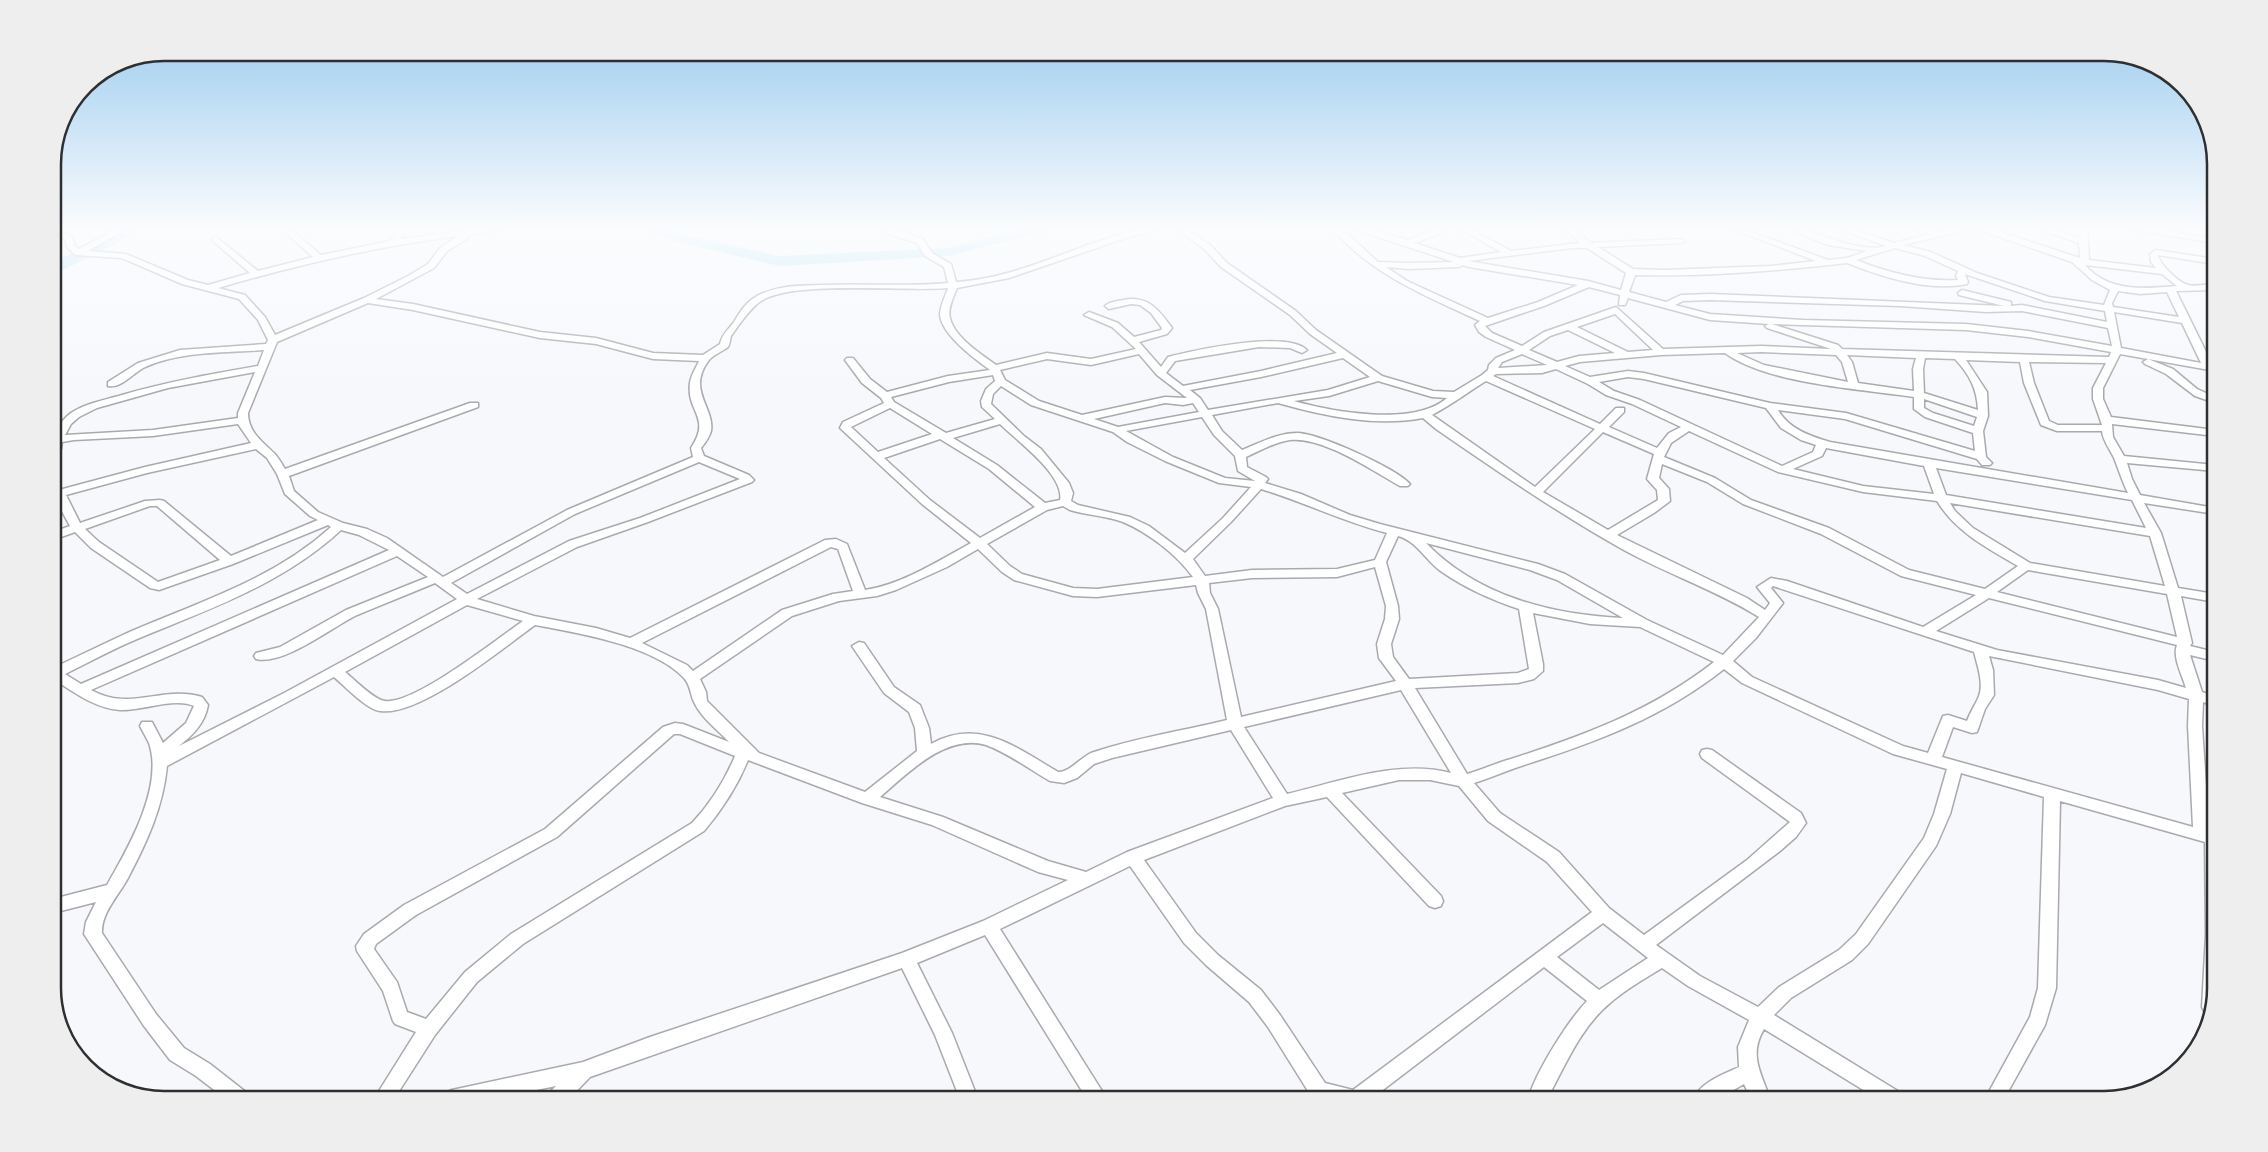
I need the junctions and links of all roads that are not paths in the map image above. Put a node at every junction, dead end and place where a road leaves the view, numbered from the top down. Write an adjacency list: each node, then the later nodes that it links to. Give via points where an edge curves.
1 (182, 281): 20 (street)
2 (233, 281): 20 (street)
3 (405, 281): 25 (street)
4 (952, 281): 16 (street)
5 (981, 281): 16 (street)
6 (1247, 281): 48 (street)
7 (1401, 281): 34 (street)
8 (1569, 281): 15 (street)
9 (1628, 281): 24 (street)
10 (1910, 281): 18 (street)
11 (1962, 281): 18 (street)
12 (1991, 281): 21 (street)
13 (2098, 281): 22 (street)
14 (2177, 281): 17 (street)
15 (1588, 284): 24 (street); 34 (street, via 1541,304)
16 (953, 286): 54 (street, via 780,290 749,306 726,336 725,345); 64 (street, via 944,310 945,318 968,350)
17 (2185, 286): 19 (street); 23 (street)
18 (1965, 287): 21 (street); 28 (street, via 1958,300); 29 (street)
19 (2207, 287)
20 (208, 288): 41 (street, via 246,300 262,319)
21 (2014, 289): 30 (street, via 2048,299)
22 (2115, 289): 23 (street); 30 (street, via 2108,303)
23 (2171, 290): 35 (street)
24 (1624, 296): 27 (street); 31 (street)
25 (367, 300): 41 (street); 54 (street, via 540,335 596,341 653,356)
26 (1110, 306): 40 (street, via 1143,301 1167,328 1164,332)
27 (1665, 306): 28 (street, via 1681,298 1710,296); 33 (street, via 1710,317)
28 (1961, 308): 29 (street)
29 (2022, 308): 37 (street)
30 (2109, 309): 35 (street); 37 (street)
31 (1616, 310): 38 (street); 45 (street)
32 (1089, 315): 40 (street, via 1112,323)
33 (1748, 320): 36 (street); 39 (street)
34 (1487, 321): 44 (street, via 1480,325 1482,330)
35 (2187, 321): 58 (street)
36 (1789, 322): 39 (street); 50 (street, via 1947,325 2028,334)
37 (2111, 326): 50 (street)
38 (1570, 327): 44 (street, via 1547,334); 49 (street)
39 (1792, 333): 46 (street, via 1831,345)
40 (1132, 340): 47 (street)
41 (271, 343): 61 (street); 68 (street, via 180,353 141,365)
42 (1302, 350): 55 (street, via 1296,345 1265,343)
43 (1727, 350): 45 (street); 46 (street); 69 (street, via 1739,360 1753,365)
44 (1521, 351): 60 (street); 65 (street, via 1499,360)
45 (1661, 352): 49 (street)
46 (1841, 353): 52 (street); 69 (street)
47 (1143, 354): 55 (street); 63 (street); 64 (street, via 1092,362 1047,356)
48 (1346, 354): 66 (street); 70 (street)
49 (1627, 355): 60 (street, via 1579,359)
50 (2114, 355): 51 (street); 56 (street); 92 (street, via 2098,388)
51 (2135, 355): 59 (street); 75 (street, via 2175,375 2187,387)
52 (1921, 356): 53 (street); 74 (street)
53 (1957, 356): 56 (street); 86 (street, via 1967,366 1982,392)
54 (705, 358): 107 (street, via 694,386 707,431 696,448)
55 (1172, 359): 63 (street)
56 (2024, 359): 92 (street, via 2028,383 2045,424 2063,429)
57 (850, 360): 76 (street)
58 (2207, 361)
59 (2207, 365)
60 (1557, 366): 62 (street); 67 (street)
61 (261, 368): 88 (street); 91 (street, via 167,384 93,406)
62 (1535, 371): 65 (street); 67 (street)
63 (1160, 373): 70 (street)
64 (996, 374): 76 (street, via 948,379); 87 (street, via 1035,403); 89 (street, via 985,401)
65 (1490, 374): 73 (street); 94 (street, via 1527,397)
66 (1378, 378): 72 (street); 78 (street, via 1329,393)
67 (1592, 382): 71 (street); 82 (street, via 1621,375 1644,376)
68 (112, 384)
69 (1854, 385): 74 (street)
70 (1181, 389): 77 (street)
71 (1610, 393): 79 (street); 83 (street)
72 (1432, 394): 73 (street); 80 (street)
73 (1456, 395): 80 (street)
74 (1918, 395): 86 (street); 96 (street, via 1919,409 1924,413)
75 (2207, 397)
76 (888, 400): 99 (street); 105 (street, via 845,428)
77 (1196, 400): 84 (street); 87 (street, via 1165,400)
78 (1278, 400): 84 (street); 85 (street, via 1321,412 1347,415 1404,418)
79 (1636, 402): 83 (street); 93 (street)
80 (1446, 404): 85 (street)
81 (474, 405): 112 (street)
82 (1770, 406): 101 (street, via 1776,418 1788,429); 106 (street, via 1846,416)
83 (1620, 410): 94 (street)
84 (1206, 413): 95 (street); 103 (street, via 1218,433)
85 (1425, 414): 117 (street)
86 (1983, 416): 96 (street)
87 (1081, 418): 95 (street)
88 (243, 420): 100 (street, via 185,430 94,435); 102 (street)
89 (1003, 420): 99 (street); 121 (street, via 1037,450 1066,485)
90 (61, 422): 91 (street)
91 (68, 422): 98 (street)
92 (2106, 424): 97 (street); 108 (street)
93 (1689, 427): 104 (street, via 1675,432); 111 (street)
94 (1601, 428): 104 (street); 117 (street)
95 (1117, 430): 115 (street, via 1195,471 1223,481)
96 (1978, 431): 106 (street)
97 (2207, 432)
98 (61, 433)
99 (943, 436): 105 (street); 122 (street, via 993,467)
100 (61, 442)
101 (1822, 444): 109 (street); 111 (street, via 1818,454)
102 (258, 445): 112 (street, via 271,456); 116 (street)
103 (1240, 455): 114 (street, via 1288,437 1300,436 1333,446); 115 (street, via 1242,469 1262,479)
104 (1659, 456): 129 (street, via 1653,479 1663,488 1664,501); 140 (street, via 1712,480 1747,502 1853,544 1894,569)
105 (876, 457): 131 (street, via 926,502)
106 (1981, 457): 113 (street)
107 (698, 458): 137 (street, via 571,512); 143 (street, via 748,480 572,544)
108 (2120, 460): 110 (street); 119 (street)
109 (1929, 464): 113 (street); 118 (street)
110 (2207, 467)
111 (1782, 470): 118 (street, via 1863,489)
112 (283, 474): 124 (street, via 289,492 314,514)
113 (1994, 474): 119 (street)
114 (1404, 484)
115 (1259, 485): 126 (street); 133 (street)
116 (61, 491)
117 (1536, 493): 129 (street)
118 (1941, 498): 128 (street); 136 (street, via 1950,513 1970,531)
119 (2136, 498): 123 (street); 128 (street)
120 (61, 500): 125 (street)
121 (1065, 502): 122 (street); 133 (street, via 1074,508 1126,519)
122 (1043, 507): 131 (street)
123 (2207, 510)
124 (333, 524): 132 (street, via 371,534); 134 (street); 158 (street, via 316,547 268,578)
125 (78, 528): 127 (street); 134 (street, via 95,545 154,585 166,585); 134 (street, via 149,502 160,503)
126 (1394, 532): 130 (street); 135 (street)
127 (61, 533)
128 (2155, 533): 139 (street)
129 (1609, 534): 144 (street, via 1628,548)
130 (1413, 537): 146 (street, via 1446,568); 149 (street, via 1534,566 1561,577)
131 (979, 542): 138 (street, via 1018,577 1073,592 1097,593); 141 (street, via 915,578)
132 (398, 551): 137 (street); 163 (street)
133 (1186, 559): 138 (street)
134 (229, 561)
135 (1380, 562): 138 (street, via 1337,573 1252,574); 162 (street, via 1392,606 1392,619 1384,644 1386,658)
136 (2026, 566): 139 (street); 140 (street)
137 (439, 580): 143 (street); 156 (street, via 352,613 284,651)
138 (1202, 581): 166 (street, via 1212,609)
139 (2173, 591): 142 (street); 153 (street)
140 (1986, 594): 150 (street); 153 (street)
141 (861, 595): 151 (street, via 843,547 836,542 829,543); 161 (street, via 838,597 787,613)
142 (2207, 597)
143 (466, 600): 148 (street); 159 (street)
144 (1742, 601): 145 (street); 147 (street)
145 (1777, 603): 147 (street); 150 (street, via 1762,587 1771,582 1783,584)
146 (1525, 606): 149 (street, via 1590,620); 162 (street, via 1536,664 1536,671 1529,676)
147 (1767, 617): 157 (street)
148 (533, 620): 151 (street, via 596,632); 159 (street, via 450,678 391,707 380,706)
149 (1642, 623): 157 (street)
150 (1924, 632): 154 (street)
151 (631, 643): 161 (street, via 682,668)
152 (859, 646): 168 (street, via 889,690 915,709 922,728)
153 (2183, 646): 155 (street); 164 (street)
154 (1980, 649): 164 (street, via 2158,684); 172 (street, via 1986,670 1987,695 1972,728 1948,720)
155 (2207, 654)
156 (261, 656)
157 (1725, 662): 172 (street, via 1747,680 1898,750); 174 (street, via 1679,697 1645,716 1580,743)
158 (61, 671)
159 (335, 671): 171 (street)
160 (61, 678): 163 (street)
161 (692, 678): 170 (street, via 700,702)
162 (1405, 684): 166 (street); 174 (street)
163 (81, 689): 171 (street, via 116,704 180,698 197,700 201,711 193,724)
164 (2196, 696): 165 (street); 179 (street, via 2195,726)
165 (2207, 699)
166 (1235, 725): 168 (street, via 1109,753 1062,778 989,740 954,739); 178 (street)
167 (147, 726): 171 (street, via 155,736)
168 (925, 754): 177 (street)
169 (1707, 754): 188 (street, via 1795,817 1798,824 1796,830)
170 (748, 755): 177 (street); 194 (street, via 698,827 507,946 472,977); 194 (street, via 683,729 670,729 551,833 410,910 370,938 366,951 391,987 398,1014)
171 (160, 758): 183 (street, via 148,822)
172 (1933, 760): 173 (street)
173 (1955, 766): 176 (street); 193 (street, via 1931,841 1858,944 1840,959 1800,981)
174 (1463, 780): 175 (street, via 1418,773 1399,774); 186 (street, via 1494,817 1553,858)
175 (1329, 789): 178 (street); 184 (street)
176 (2052, 792): 180 (street); 209 (street, via 2047,988 2039,1019)
177 (867, 799): 182 (street, via 938,821 1044,867)
178 (1283, 801): 181 (street)
179 (2207, 815)
180 (2207, 836)
181 (1134, 857): 182 (street); 203 (street, via 1190,938 1255,996)
182 (1087, 879): 187 (street)
183 (113, 890): 185 (street); 197 (street, via 95,918 92,934 176,1054)
184 (1435, 901)
185 (61, 904)
186 (1603, 913): 188 (street); 189 (street)
187 (988, 926): 190 (street); 202 (street)
188 (1644, 944): 191 (street)
189 (1544, 957): 192 (street); 204 (street)
190 (906, 959): 195 (street); 201 (street, via 943,1033)
191 (1662, 959): 192 (street); 193 (street, via 1694,981)
192 (1599, 1000): 205 (street, via 1570,1036)
193 (1759, 1016): 196 (street, via 1747,1045); 208 (street)
194 (429, 1029): 198 (street)
195 (583, 1070): 199 (street); 200 (street)
196 (1748, 1072): 206 (street); 207 (street)
197 (229, 1091)
198 (389, 1091)
199 (491, 1091)
200 (564, 1091)
201 (966, 1091)
202 (1092, 1091)
203 (1318, 1091)
204 (1368, 1091)
205 (1542, 1091)
206 (1714, 1091)
207 (1757, 1091)
208 (1880, 1091)
209 (1999, 1091)

